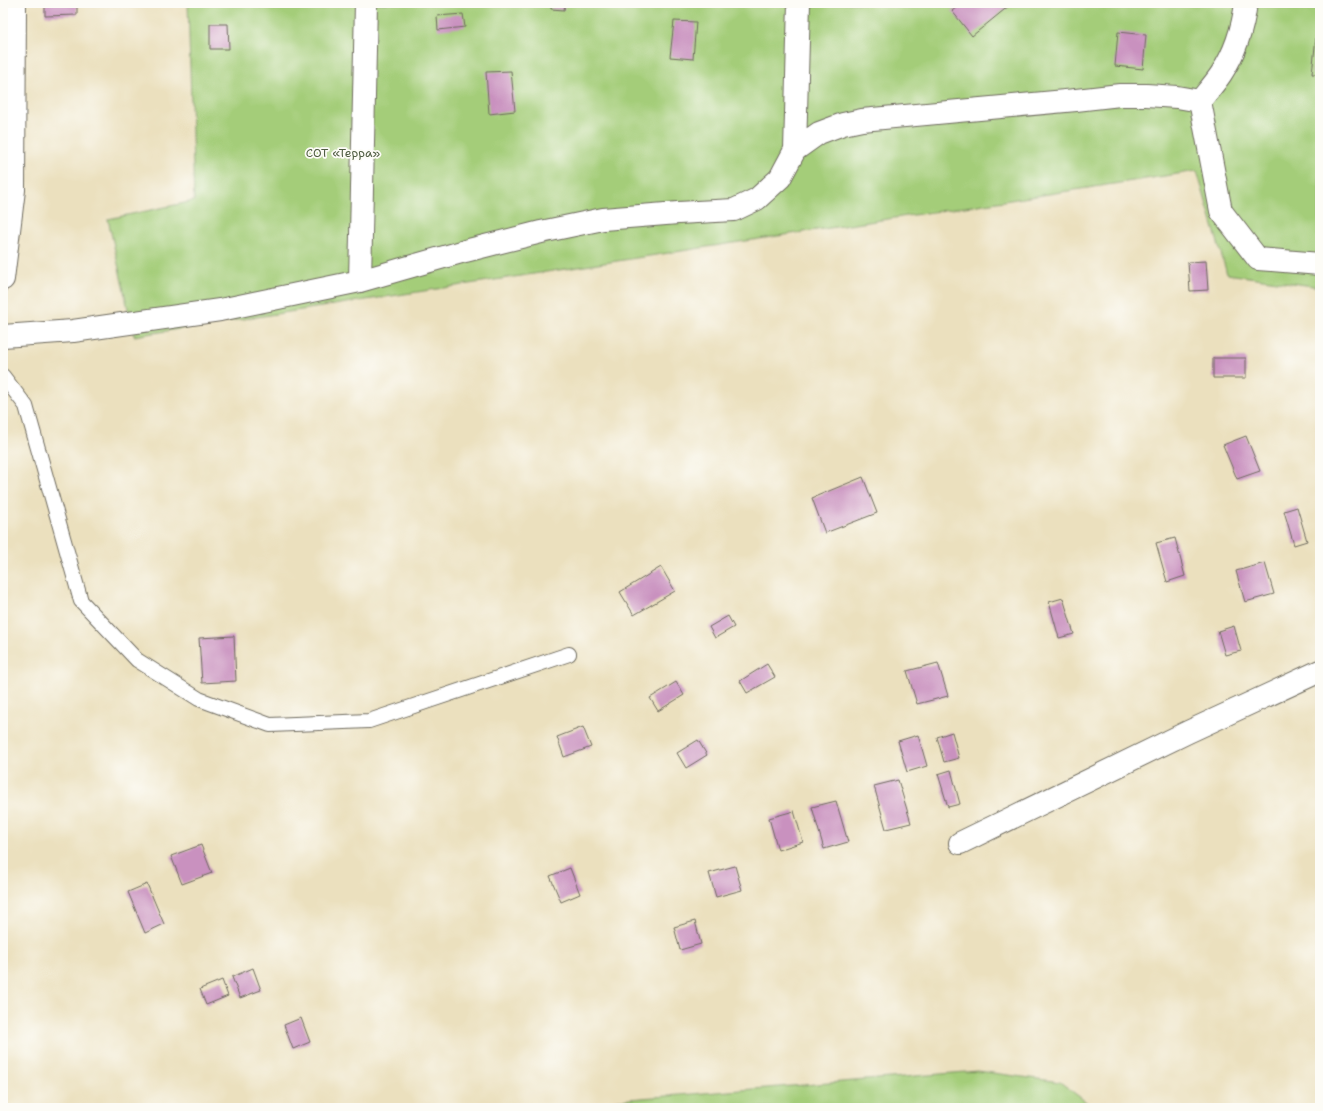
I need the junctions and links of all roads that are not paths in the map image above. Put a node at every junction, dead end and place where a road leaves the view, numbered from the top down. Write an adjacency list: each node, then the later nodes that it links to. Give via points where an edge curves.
1 (15, 3): 8 (street, via 14,190)
2 (366, 3): 9 (street)
3 (799, 3): 6 (street)
4 (1246, 3): 5 (street, via 1236,43 1222,72)
5 (1200, 101): 6 (street, via 1177,97 1120,95 862,120 819,133); 7 (street, via 1221,211 1258,259)
6 (795, 150): 9 (street, via 780,178 757,199 734,210 603,219 464,251)
7 (1320, 264)
8 (3, 280)
9 (360, 281): 10 (street, via 220,310 73,331)
10 (3, 336)
11 (3, 376): 12 (lane, via 26,406 81,601 137,660 199,699 270,725 369,721)
12 (569, 654)
13 (1320, 671): 14 (street)
14 (960, 843)

